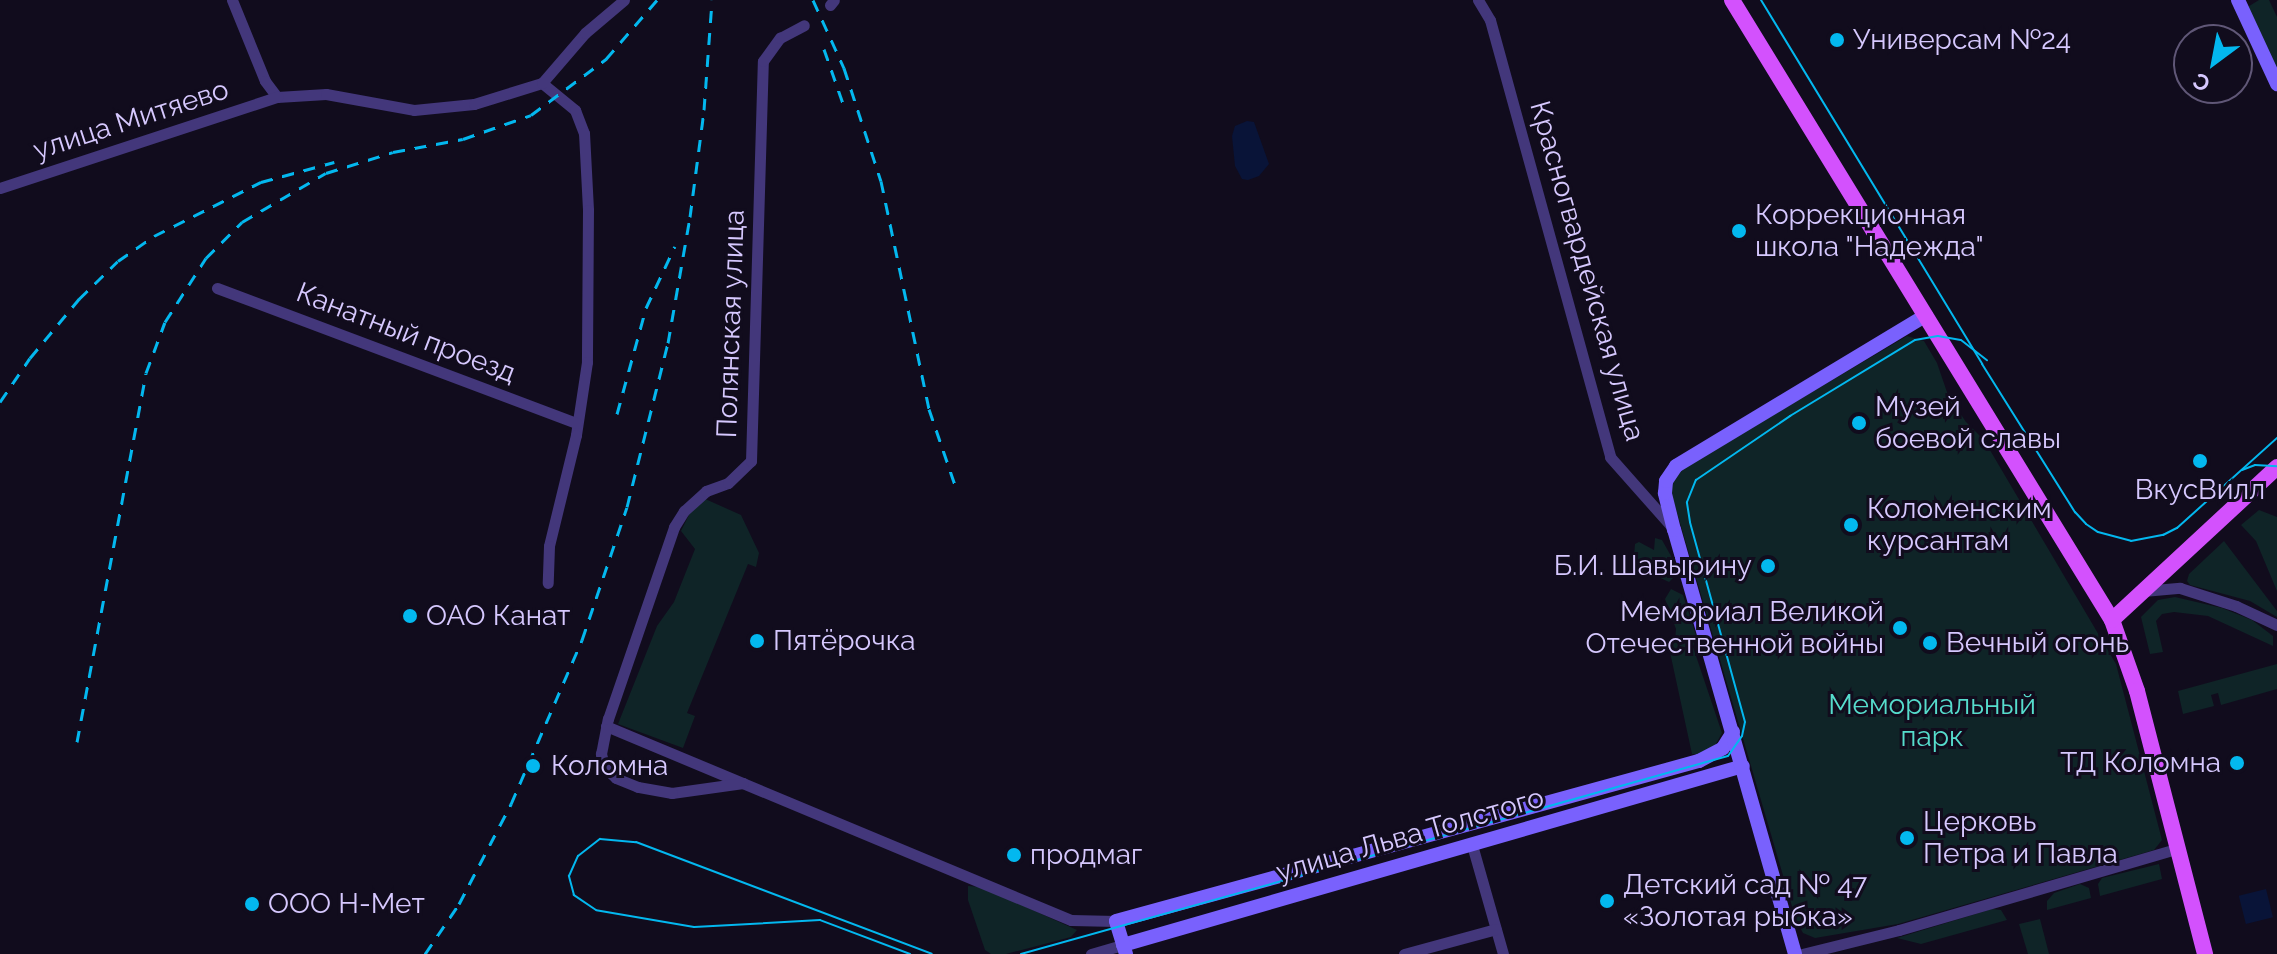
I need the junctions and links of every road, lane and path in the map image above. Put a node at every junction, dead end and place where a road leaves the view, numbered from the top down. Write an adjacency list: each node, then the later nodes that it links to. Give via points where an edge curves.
1 (232, 0): 9 (street, улица Митяево, via 265,81)
2 (624, 0): 7 (street)
3 (1478, 0): 15 (street, Красногвардейская улица, via 1490,20 1610,457)
4 (1732, 0): 12 (main road)
5 (2238, 0): 8 (street)
6 (804, 25): 20 (street, Полянская улица, via 780,38 763,61 751,461 728,483 706,491 674,527)
7 (542, 83): 9 (street, улица Митяево, via 474,104 414,110 326,94); 13 (street, via 575,110 584,133 587,362)
8 (2277, 84)
9 (277, 97): 10 (street, улица Митяево)
10 (0, 188)
11 (217, 288): 13 (street, Канатный проезд)
12 (1926, 315): 15 (street, via 1676,466 1665,493); 18 (main road)
13 (577, 423): 16 (street, via 549,546)
14 (2276, 469): 17 (main road)
15 (1674, 530): 21 (street, Красногвардейская улица)
16 (548, 583)
17 (2143, 591): 18 (main road); 19 (street, via 2180,588)
18 (2112, 620): 25 (main road, via 2133,677)
19 (2277, 625)
20 (606, 726): 23 (street); 23 (street, Полянская улица, via 601,754 605,768 616,778 672,793)
21 (1733, 732): 22 (street, Красногвардейская улица); 26 (street, улица Льва Толстого, via 1723,748 1699,761)
22 (1743, 766): 24 (street, улица Льва Толстого); 32 (street, Красногвардейская улица)
23 (743, 783): 26 (street, via 1071,920)
24 (1472, 845): 27 (street); 28 (street, улица Льва Толстого)
25 (2179, 848): 33 (street); 34 (main road)
26 (1116, 921): 28 (street)
27 (1496, 929): 30 (street); 31 (street)
28 (1124, 950): 29 (street, улица Льва Толстого)
29 (1091, 954)
30 (1404, 954)
31 (1503, 954)
32 (1795, 954)
33 (1802, 954)
34 (2205, 954)

